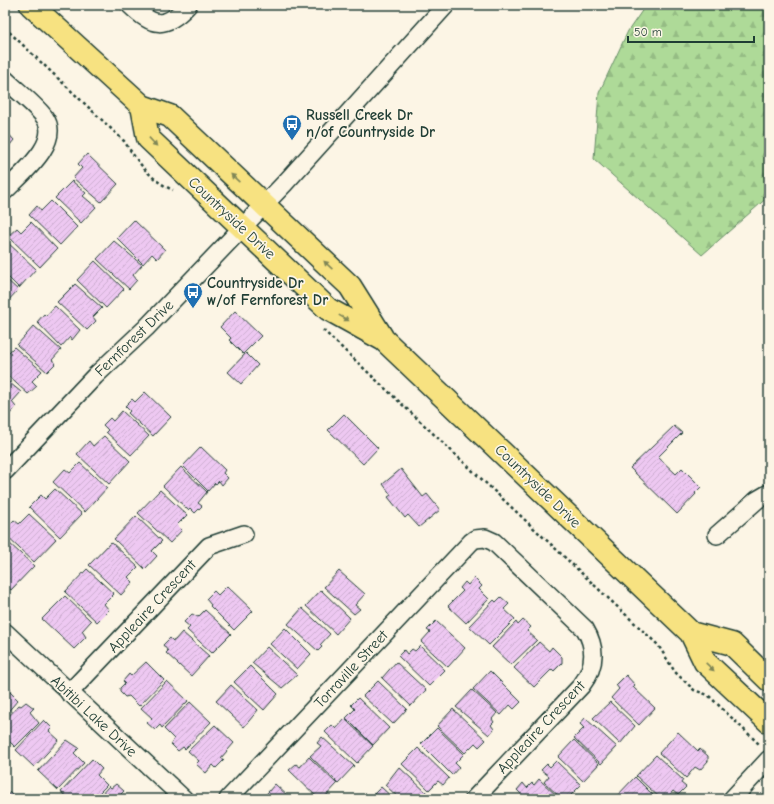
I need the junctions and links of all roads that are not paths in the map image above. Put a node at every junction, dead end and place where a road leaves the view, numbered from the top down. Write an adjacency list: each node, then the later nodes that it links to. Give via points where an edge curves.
1 (31, 5): 6 (main road, Countryside Drive)
2 (130, 5): 3 (street, via 145,19 154,23 166,22 181,13)
3 (188, 5)
4 (446, 5): 8 (street, Fernforest Drive)
5 (5, 79): 7 (street, via 45,118 49,129 43,151)
6 (142, 106): 8 (main road, Countryside Drive, one-way to 6, via 170,116); 9 (main road, Countryside Drive, one-way to 9, via 148,138)
7 (5, 191)
8 (264, 204): 9 (street, Fernforest Drive); 10 (main road, Countryside Drive, one-way to 8, via 350,286)
9 (242, 227): 10 (main road, Countryside Drive, one-way to 10, via 328,308); 11 (street, Fernforest Drive)
10 (384, 340): 17 (main road, Countryside Drive)
11 (5, 471)
12 (769, 493): 14 (street, via 756,500)
13 (244, 534): 19 (street, Appleaire Crescent, via 209,546)
14 (717, 535)
15 (474, 539): 23 (street, Torraville Street); 24 (street, Appleaire Crescent, via 485,538 494,542 585,629 593,645 592,666 581,686)
16 (5, 632): 19 (street, Abitibi Lake Drive)
17 (691, 633): 18 (main road, Countryside Drive, via 732,644); 20 (main road, Countryside Drive, one-way to 20, via 705,662)
18 (769, 680)
19 (69, 693): 22 (street, Abitibi Lake Drive)
20 (769, 722)
21 (767, 754): 25 (street)
22 (184, 799)
23 (228, 799)
24 (474, 799)
25 (732, 799)

